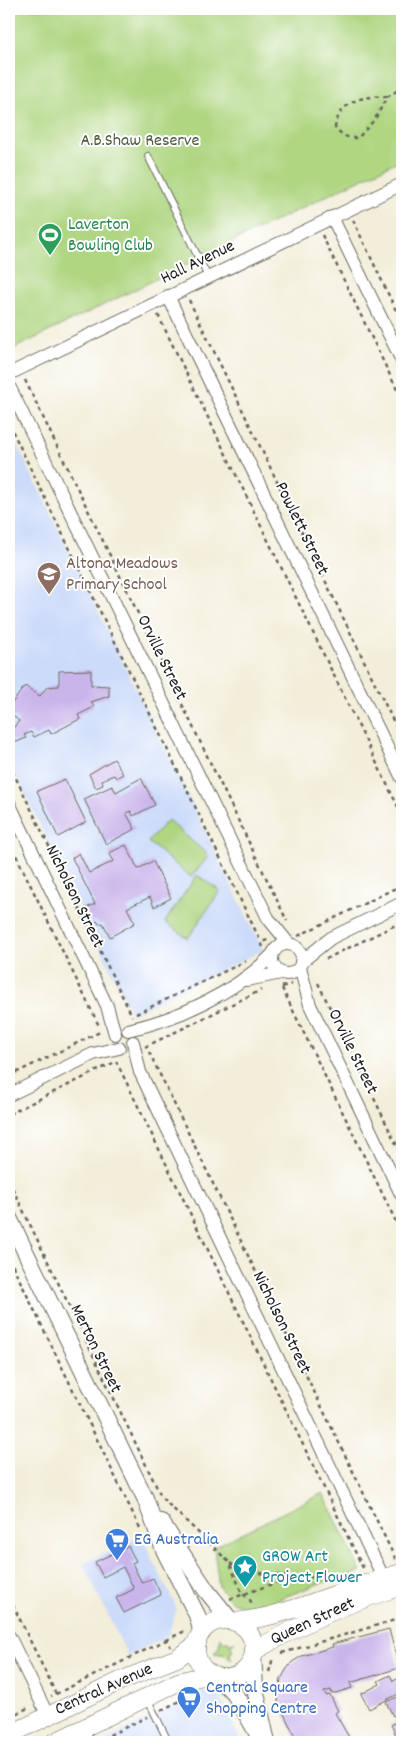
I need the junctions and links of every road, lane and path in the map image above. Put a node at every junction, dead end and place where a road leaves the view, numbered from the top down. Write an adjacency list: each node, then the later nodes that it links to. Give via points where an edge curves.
1 (402, 88): 2 (path)
2 (387, 97): 2 (path, via 367,96 345,106 337,116 335,127 347,138 358,138 375,119)
3 (148, 156): 8 (lane)
4 (402, 184): 5 (street, Hall Avenue)
5 (332, 217): 8 (street, Hall Avenue); 13 (street)
6 (352, 220): 12 (path)
7 (322, 235): 17 (path)
8 (208, 277): 9 (street, Hall Avenue)
9 (168, 296): 14 (street, Hall Avenue); 21 (street, Powlett Street)
10 (189, 300): 19 (path)
11 (158, 315): 23 (path)
12 (402, 323)
13 (402, 361)
14 (9, 374)
15 (25, 380): 28 (path)
16 (9, 386): 28 (street, Orville Street)
17 (402, 400)
18 (9, 424): 28 (path)
19 (402, 740)
20 (9, 764): 36 (path)
21 (402, 778)
22 (9, 803): 38 (street, Nicholson Street)
23 (402, 815)
24 (9, 841): 37 (path)
25 (402, 885): 28 (path)
26 (402, 903): 27 (street)
27 (331, 938): 28 (street); 29 (street)
28 (278, 944): 29 (street, via 300,952); 30 (street, via 273,964); 31 (street)
29 (300, 964): 30 (street, via 293,972); 35 (street, Orville Street)
30 (283, 973): 31 (street); 35 (street, Orville Street)
31 (240, 982): 38 (street)
32 (317, 982): 42 (path)
33 (282, 988): 46 (path)
34 (264, 989): 39 (path)
35 (310, 1005): 44 (street, Orville Street)
36 (132, 1016)
37 (102, 1032)
38 (124, 1043): 39 (path); 40 (street, via 93,1054); 41 (path); 52 (path); 55 (street, Nicholson Street)
39 (146, 1046): 51 (path)
40 (9, 1095)
41 (9, 1114)
42 (402, 1156)
43 (9, 1181): 50 (path, via 162,1498)
44 (402, 1196)
45 (9, 1218): 49 (street, Merton Street)
46 (402, 1234)
47 (9, 1258): 48 (path)
48 (142, 1532)
49 (170, 1546): 58 (street, Merton Street); 62 (street, Merton Street, via 197,1615)
50 (229, 1562): 53 (path, via 237,1569); 56 (path)
51 (399, 1567): 55 (main road, Queen Street)
52 (364, 1570)
53 (296, 1575): 54 (path); 56 (path)
54 (337, 1578)
55 (392, 1584): 60 (main road, Queen Street); 65 (main road, Queen Street)
56 (242, 1593): 58 (path); 60 (path, via 250,1600)
57 (9, 1597): 70 (path, via 56,1694)
58 (217, 1605): 61 (street, Merton Street)
59 (402, 1618): 67 (path, via 278,1654 272,1659 267,1684)
60 (260, 1620): 61 (main road, Queen Street)
61 (233, 1622): 62 (main road, via 214,1622); 65 (main road, via 249,1633)
62 (195, 1634): 64 (path, via 187,1630); 66 (main road, via 199,1661); 70 (main road, Central Avenue, via 177,1658)
63 (9, 1636): 70 (street)
64 (166, 1640)
65 (253, 1653): 66 (main road, via 249,1665 238,1674 224,1678); 67 (street)
66 (212, 1675): 69 (main road, Central Avenue, via 187,1678); 79 (street, via 233,1691)
67 (255, 1687): 80 (street)
68 (194, 1694): 72 (path)
69 (146, 1697): 71 (main road, Central Avenue); 72 (lane)
70 (44, 1708): 73 (path); 74 (main road, Central Avenue)
71 (120, 1710): 76 (main road, Central Avenue); 77 (lane, via 102,1726)
72 (154, 1713): 75 (lane); 78 (path)
73 (9, 1717)
74 (9, 1735)
75 (166, 1738)
76 (55, 1742)
77 (75, 1742)
78 (95, 1742)
79 (262, 1742)
80 (267, 1742)

